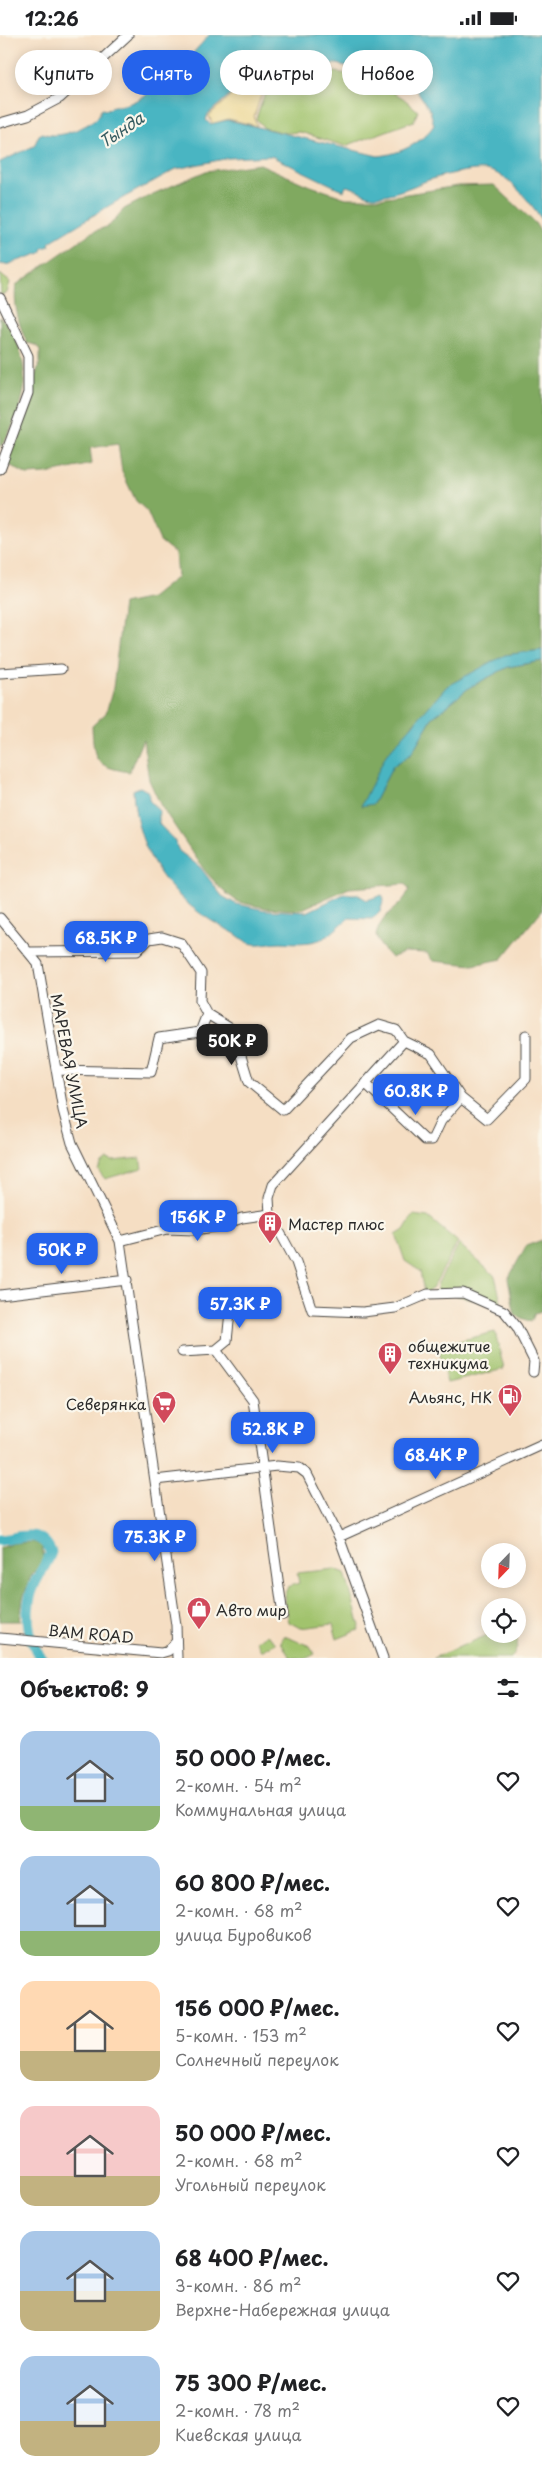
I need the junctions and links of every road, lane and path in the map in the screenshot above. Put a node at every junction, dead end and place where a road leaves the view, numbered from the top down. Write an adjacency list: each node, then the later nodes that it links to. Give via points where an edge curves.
1 (128, 35): 2 (street, via 60,98 28,115)
2 (0, 123)
3 (0, 298): 4 (street, via 28,356 28,393)
4 (0, 469)
5 (61, 669): 6 (street)
6 (0, 673)
7 (0, 918): 8 (street, МАРЕВАЯ УЛИЦА)
8 (30, 952): 9 (street, via 137,951 148,939 162,937 181,943 201,973 200,1001); 12 (street, МАРЕВАЯ УЛИЦА, via 38,964)
9 (207, 1014): 11 (street, via 233,1030 249,1081 284,1110 351,1038 379,1025 396,1030); 12 (street, via 200,1032 159,1038 151,1072)
10 (526, 1035): 14 (street, via 526,1079 487,1119)
11 (404, 1041): 13 (street); 14 (street, via 431,1054)
12 (57, 1070): 16 (street, МАРЕВАЯ УЛИЦА, via 72,1143)
13 (364, 1083): 14 (street, via 425,1140 432,1140 441,1121); 15 (street, via 273,1185 269,1198)
14 (461, 1098)
15 (270, 1214): 16 (street, via 195,1231 166,1229); 22 (street, via 296,1262 312,1310 363,1312 395,1308 428,1294 463,1293 504,1311 517,1327 534,1361)
16 (120, 1241): 17 (street, МАРЕВАЯ УЛИЦА)
17 (127, 1280): 18 (street); 25 (street, МАРЕВАЯ УЛИЦА)
18 (0, 1295)
19 (226, 1296): 20 (street, via 230,1312 227,1341)
20 (216, 1350): 21 (street); 24 (street, via 253,1400)
21 (182, 1352)
22 (533, 1372)
23 (542, 1445): 26 (street)
24 (262, 1467): 25 (street); 26 (street, via 288,1466 307,1474); 27 (street)
25 (155, 1480): 29 (street, МАРЕВАЯ УЛИЦА, via 176,1625)
26 (339, 1537): 31 (street)
27 (283, 1615)
28 (3, 1639): 29 (street, BAM ROAD, via 161,1653)
29 (175, 1643): 30 (street, МАРЕВАЯ УЛИЦА)
30 (177, 1658)
31 (383, 1658)

